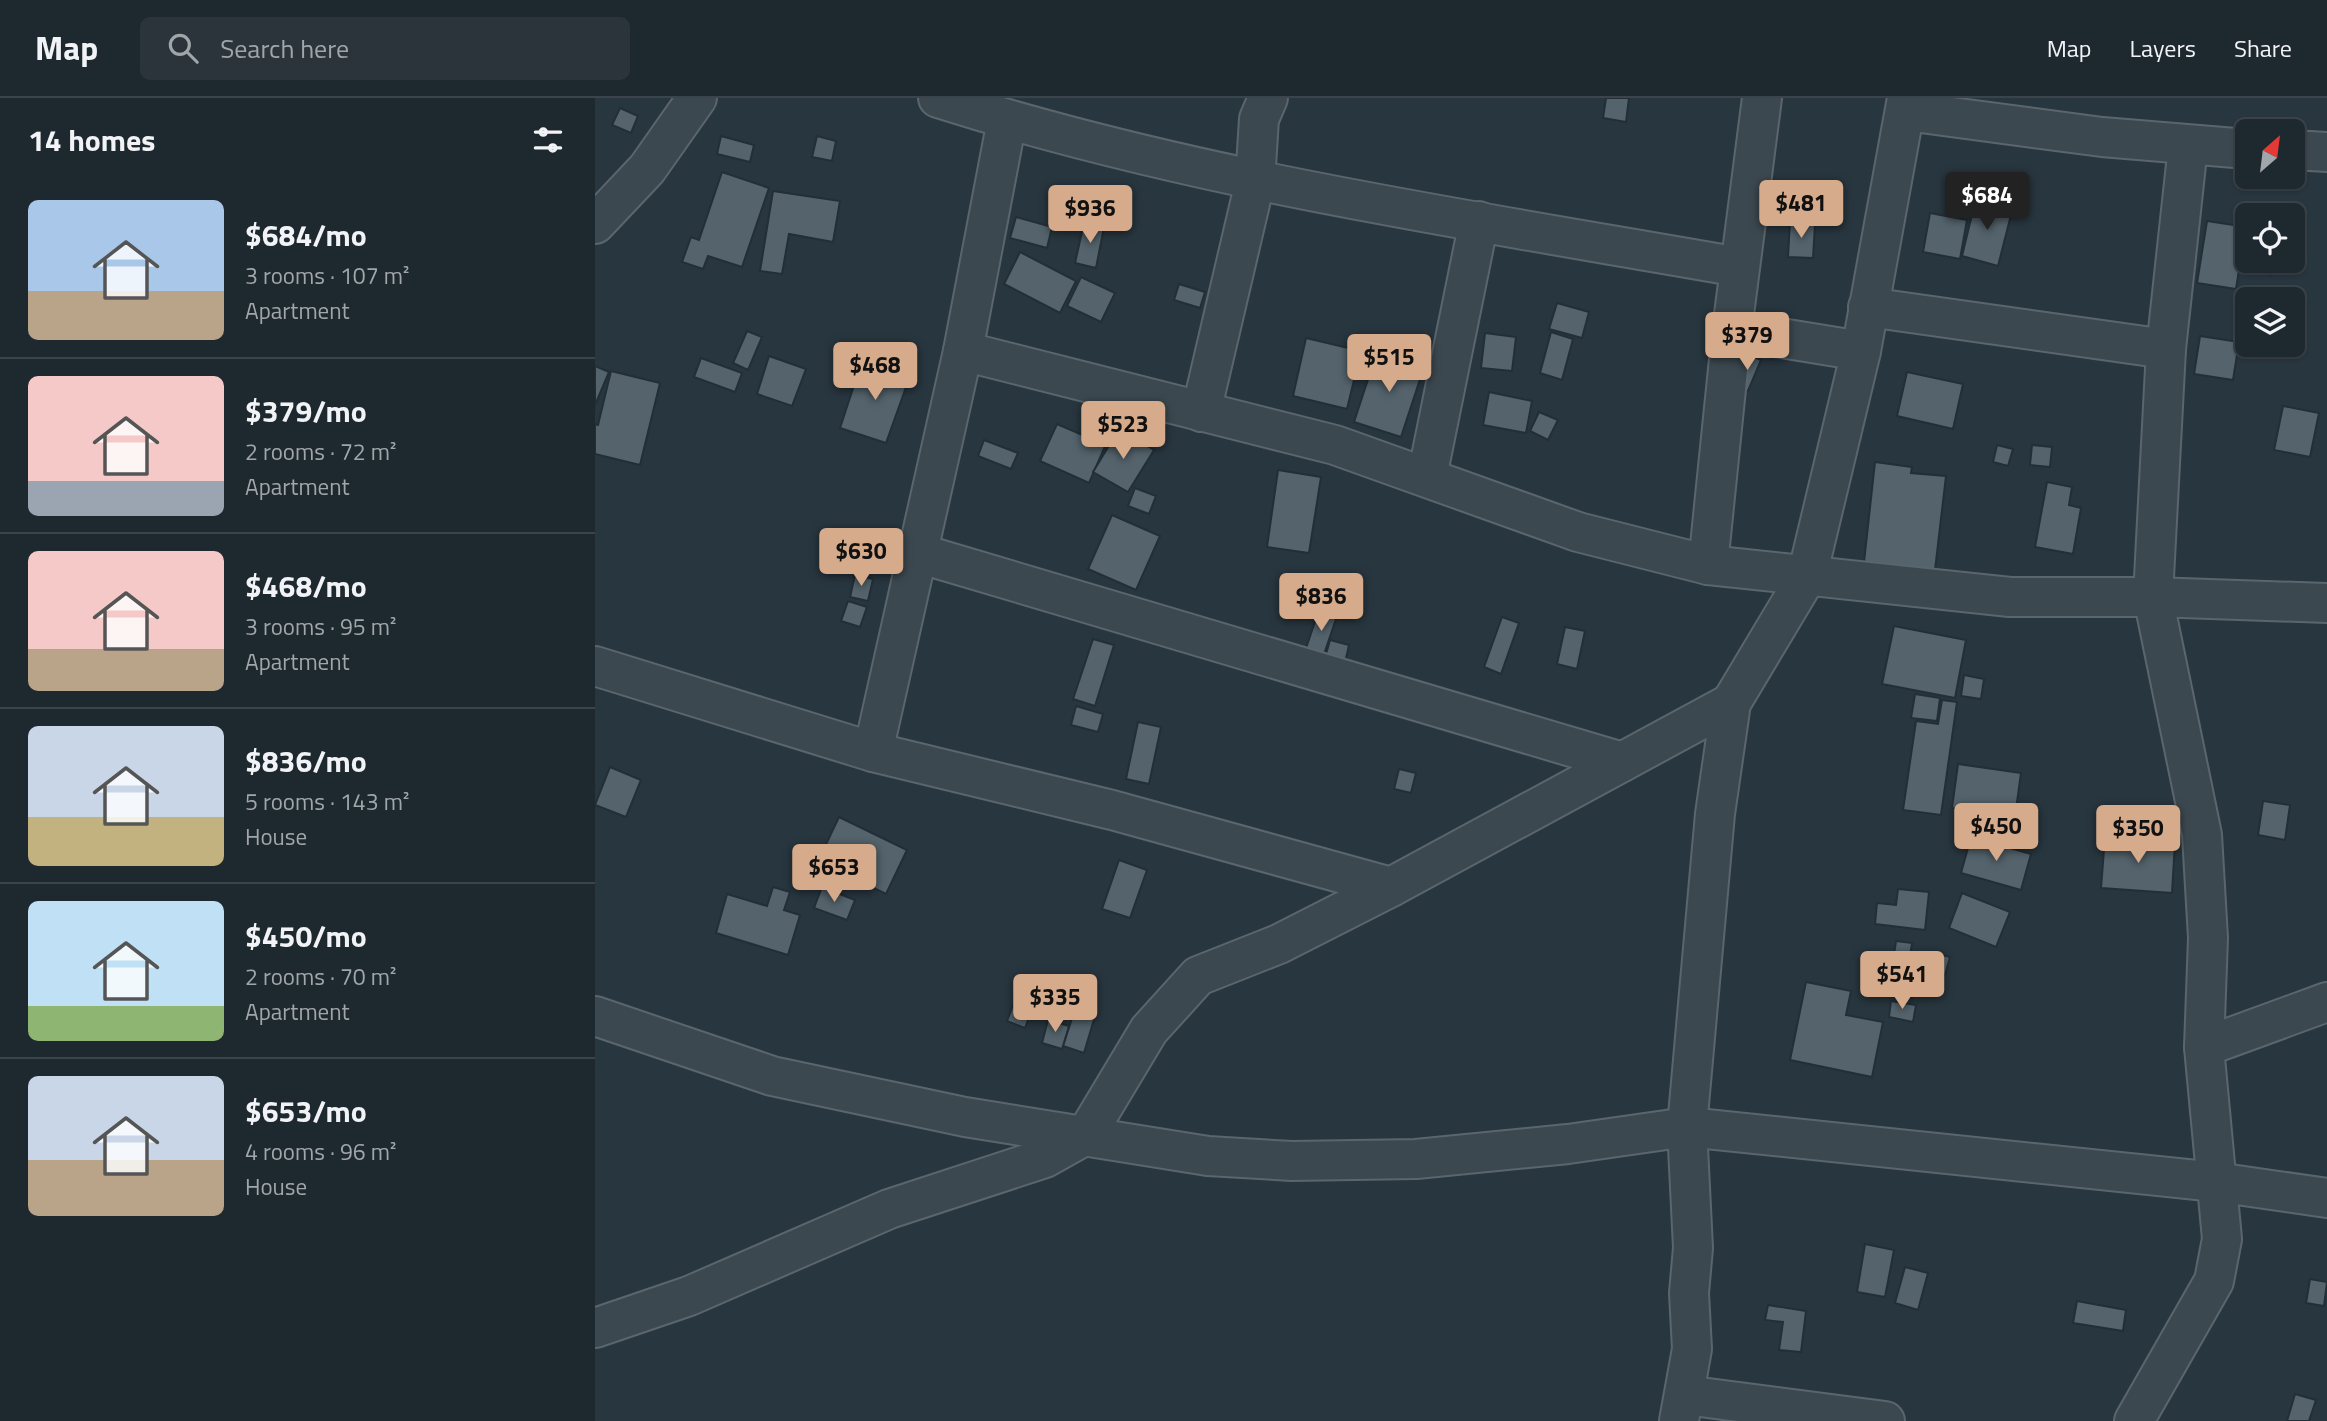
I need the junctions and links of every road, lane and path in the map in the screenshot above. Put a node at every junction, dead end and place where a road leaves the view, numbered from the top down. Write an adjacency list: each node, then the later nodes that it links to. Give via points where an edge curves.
1 (697, 98): 13 (street, via 647,169)
2 (938, 98): 6 (street)
3 (1268, 98): 11 (street, via 1259,119)
4 (1762, 98): 14 (street)
5 (1907, 105): 7 (street); 15 (street)
6 (1007, 120): 11 (street); 18 (street)
7 (2188, 146): 8 (street); 17 (street)
8 (2235, 148)
9 (2305, 151): 10 (street)
10 (2327, 152)
11 (1255, 182): 12 (street); 20 (street)
12 (1479, 221): 14 (street); 21 (street)
13 (595, 224)
14 (1739, 267): 16 (street)
15 (1868, 307): 17 (street); 19 (street)
16 (1732, 330): 19 (street); 23 (street)
17 (2166, 349): 25 (street)
18 (963, 351): 20 (street); 22 (street)
19 (1861, 351): 24 (street)
20 (1201, 412): 21 (street, via 1335,445)
21 (1427, 477): 23 (street, via 1578,532)
22 (918, 553): 29 (street); 30 (street)
23 (1708, 565): 24 (street)
24 (1807, 576): 25 (street, via 2010,597); 28 (street)
25 (2153, 597): 26 (street); 34 (street, via 2202,835 2208,938)
26 (2327, 604)
27 (595, 666): 29 (street)
28 (1731, 703): 30 (street); 35 (street, via 1715,814)
29 (873, 752): 31 (street, via 1112,810)
30 (1622, 762): 31 (street)
31 (1391, 887): 36 (street, via 1279,944 1198,976 1149,1030)
32 (2327, 1002): 34 (street)
33 (595, 1016): 36 (street, via 772,1076 965,1117)
34 (2204, 1047): 37 (street)
35 (1687, 1127): 36 (street, via 1416,1159 1306,1161 1208,1156); 37 (street); 40 (street, via 1692,1349)
36 (1086, 1135): 39 (street, via 1045,1158 889,1209 689,1296)
37 (2216, 1182): 38 (street); 42 (street, via 2222,1238 2214,1281)
38 (2327, 1198)
39 (595, 1328)
40 (1682, 1408): 41 (street)
41 (1885, 1421)
42 (2134, 1421)

